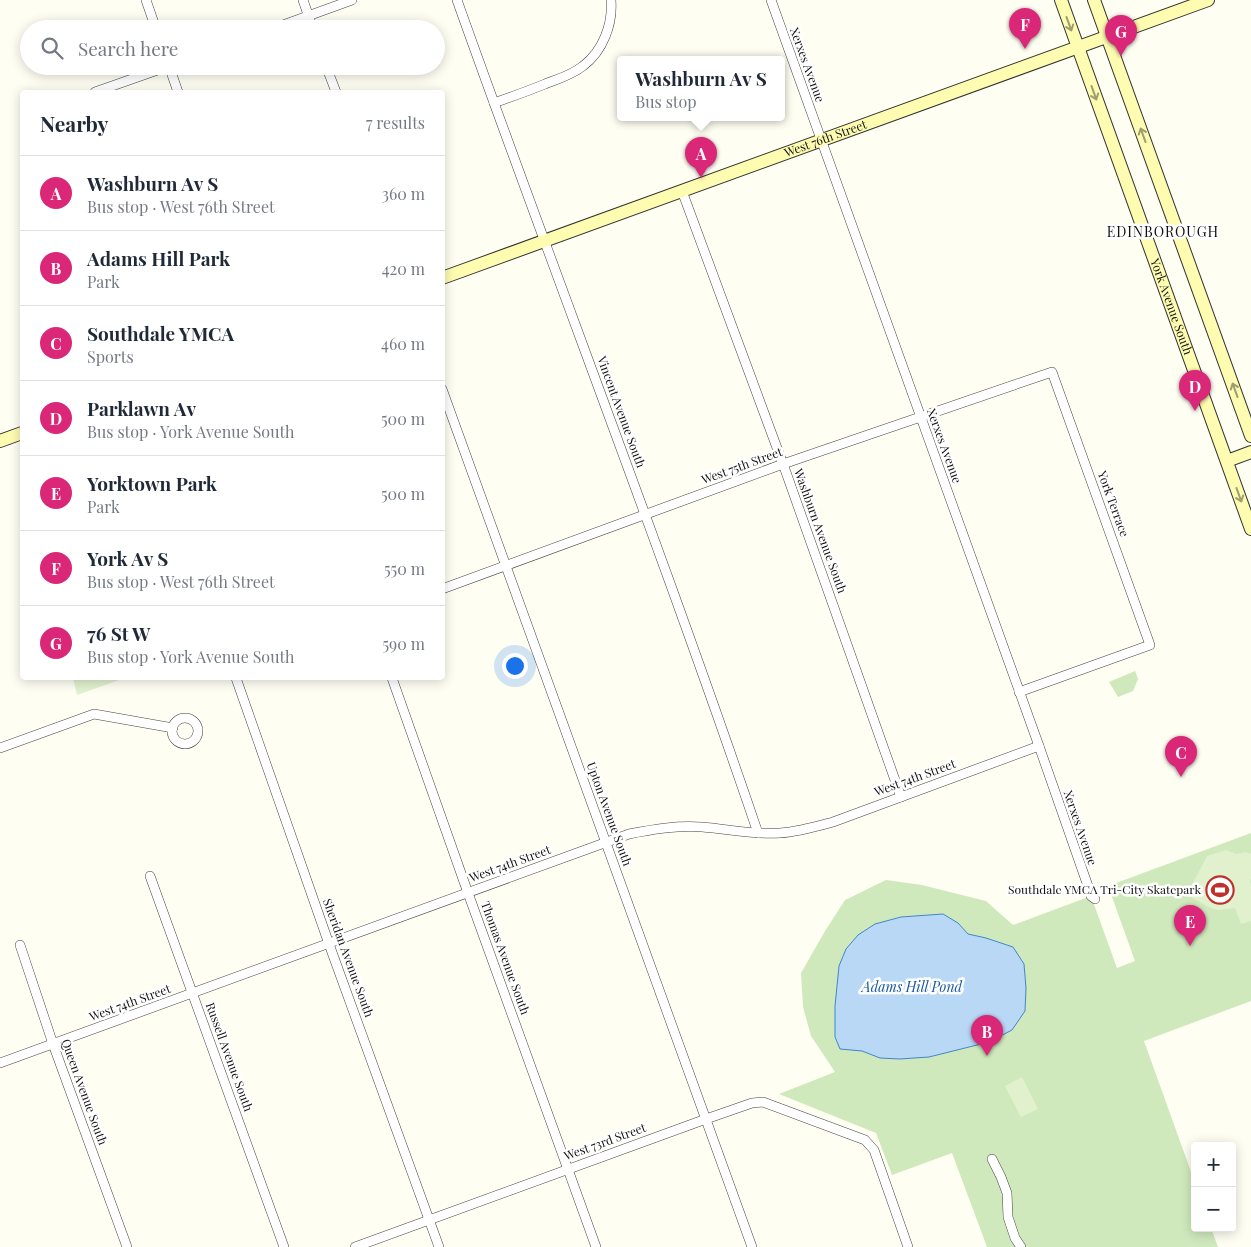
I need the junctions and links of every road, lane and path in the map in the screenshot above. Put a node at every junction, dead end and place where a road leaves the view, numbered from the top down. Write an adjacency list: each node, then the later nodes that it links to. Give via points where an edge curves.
1 (146, 0): 11 (street)
2 (302, 0): 10 (street)
3 (352, 0): 10 (street)
4 (457, 0): 22 (street, Vincent Avenue South)
5 (611, 0): 22 (street, via 605,37 584,66)
6 (771, 0): 23 (street, Xerxes Avenue)
7 (1060, 0): 15 (street, York Avenue South, one-way to 15)
8 (1094, 0): 14 (street)
9 (1208, 0): 14 (street, West 76th Street)
10 (308, 16): 12 (street); 13 (street)
11 (153, 20)
12 (297, 20)
13 (310, 20)
14 (1108, 36): 15 (street, West 76th Street); 31 (street, one-way to 14)
15 (1078, 47): 23 (street, West 76th Street); 34 (street, York Avenue South, one-way to 34)
16 (143, 75): 19 (street)
17 (172, 75): 20 (street)
18 (329, 75): 21 (street)
19 (101, 90)
20 (177, 90)
21 (335, 90)
22 (494, 104): 25 (street, Vincent Avenue South)
23 (821, 140): 24 (street, West 76th Street); 29 (street, Xerxes Avenue)
24 (682, 191): 25 (street, West 76th Street); 35 (street, Washburn Avenue South)
25 (544, 241): 26 (street, West 76th Street); 36 (street, Vincent Avenue South)
26 (445, 277)
27 (1052, 372): 29 (street, West 75th Street); 42 (street, York Terrace, via 1150,645)
28 (445, 397): 38 (street, Upton Avenue South)
29 (920, 417): 35 (street, West 75th Street); 42 (street, Xerxes Avenue)
30 (20, 434): 32 (street)
31 (1251, 436)
32 (0, 441)
33 (1251, 452): 34 (street)
34 (1227, 461): 37 (street, York Avenue South, one-way to 37)
35 (783, 464): 36 (street, West 75th Street); 46 (street, Washburn Avenue South)
36 (646, 515): 38 (street, West 75th Street); 47 (street, Vincent Avenue South)
37 (1251, 529)
38 (506, 566): 39 (street, West 75th Street); 48 (street, Upton Avenue South)
39 (445, 588)
40 (237, 680): 52 (street, Sheridan Avenue South)
41 (393, 680): 50 (street, Thomas Avenue South)
42 (1019, 692): 44 (street, Xerxes Avenue)
43 (173, 728): 45 (street, via 94,714)
44 (1039, 746): 46 (street, West 74th Street); 51 (street, Xerxes Avenue, via 1091,896)
45 (0, 748)
46 (901, 797): 47 (street, West 74th Street, via 807,830)
47 (758, 834): 48 (street, West 74th Street, via 677,827 629,834)
48 (606, 843): 50 (street, West 74th Street); 57 (street, Upton Avenue South)
49 (150, 876): 54 (street, Russell Avenue South)
50 (468, 893): 52 (street, West 74th Street); 59 (street, Thomas Avenue South)
51 (1096, 899)
52 (329, 944): 54 (street, West 74th Street); 60 (street, Sheridan Avenue South)
53 (20, 945): 55 (street, Queen Avenue South)
54 (192, 993): 55 (street, West 74th Street); 62 (street, Russell Avenue South)
55 (53, 1044): 56 (street, West 74th Street); 61 (street, Queen Avenue South)
56 (0, 1063)
57 (706, 1119): 59 (street, West 73rd Street); 66 (street, Upton Avenue South); 67 (street, West 73rd Street, via 763,1102 864,1140 874,1150)
58 (992, 1159): 68 (street, via 1008,1193 1008,1217)
59 (568, 1169): 60 (street, West 73rd Street); 65 (street, Thomas Avenue South)
60 (429, 1220): 63 (street, West 73rd Street); 64 (street, Sheridan Avenue South)
61 (127, 1247)
62 (284, 1247)
63 (355, 1247)
64 (439, 1247)
65 (596, 1247)
66 (752, 1247)
67 (908, 1247)
68 (1021, 1247)

